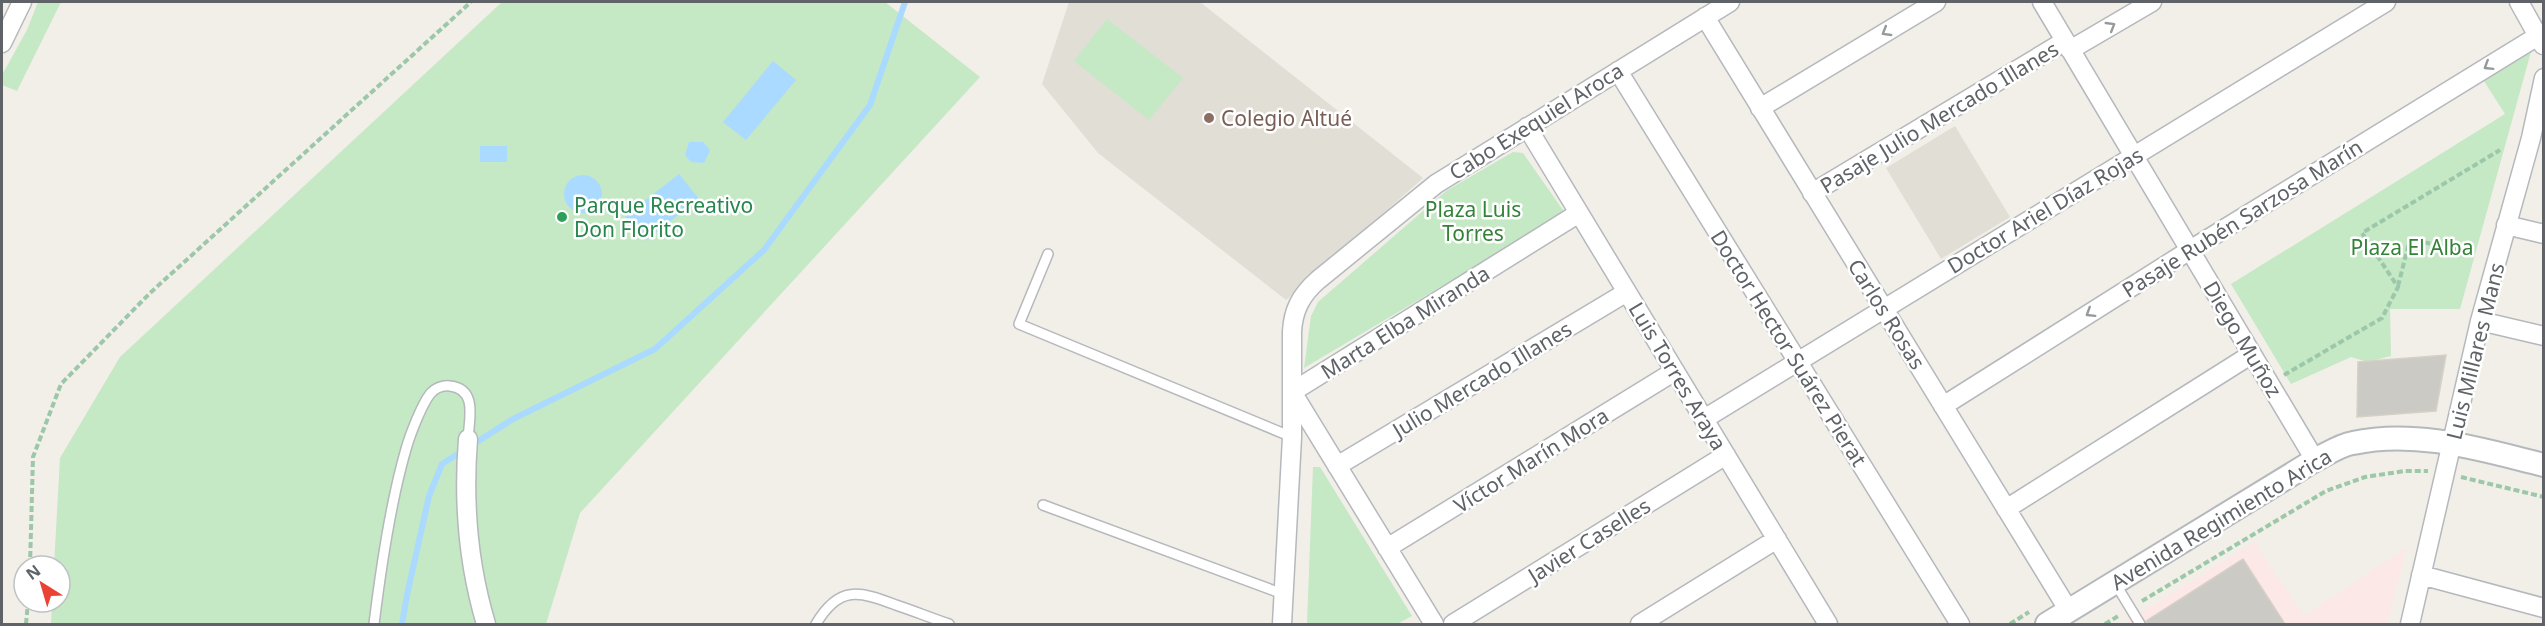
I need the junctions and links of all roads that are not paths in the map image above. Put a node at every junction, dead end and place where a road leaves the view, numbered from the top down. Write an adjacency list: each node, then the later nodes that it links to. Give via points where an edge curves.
1 (22, 2): 10 (street)
2 (1730, 2): 8 (street, Cabo Exequiel Aroca)
3 (1936, 2): 14 (street, one-way to 14)
4 (2042, 2): 11 (street, Diego Muñoz)
5 (2152, 2): 11 (street, Pasaje Julio Mercado Illanes, one-way to 5)
6 (2386, 2): 17 (street, Doctor Ariel Díaz Rojas)
7 (2519, 2): 9 (street)
8 (1705, 17): 12 (street, Cabo Exequiel Aroca); 14 (street, Carlos Rosas)
9 (2542, 39): 22 (street, Pasaje Rubén Sarzosa Marín, one-way to 22)
10 (2, 43)
11 (2068, 45): 17 (street, Diego Muñoz); 18 (street, Pasaje Julio Mercado Illanes)
12 (1618, 71): 15 (street, Cabo Exequiel Aroca); 29 (street, Doctor Hector Suárez Pierat)
13 (2544, 78): 16 (street, Luis Millares Mans)
14 (1760, 108): 18 (street, Carlos Rosas)
15 (1527, 128): 19 (street, Luis Torres Araya); 31 (street, Cabo Exequiel Aroca, via 1436,184 1309,288 1293,319)
16 (2537, 139): 20 (street, Luis Millares Mans)
17 (2134, 156): 22 (street, Diego Muñoz); 25 (street, Doctor Ariel Díaz Rojas)
18 (1812, 193): 25 (street, Carlos Rosas)
19 (1579, 213): 24 (street, Luis Torres Araya); 31 (street, Marta Elba Miranda)
20 (2506, 225): 21 (street); 26 (street, Luis Millares Mans)
21 (2544, 234)
22 (2190, 250): 28 (street, Diego Muñoz); 32 (street, Pasaje Rubén Sarzosa Marín, one-way to 32)
23 (1048, 254): 34 (lane, via 1019,324)
24 (1627, 291): 30 (street, Luis Torres Araya); 40 (street, Julio Mercado Illanes)
25 (1884, 309): 29 (street, Doctor Ariel Díaz Rojas); 32 (street, Carlos Rosas)
26 (2480, 321): 27 (street); 36 (street, Luis Millares Mans)
27 (2544, 336)
28 (2252, 354): 38 (street, Diego Muñoz); 42 (street)
29 (1798, 362): 33 (street, Doctor Ariel Díaz Rojas); 59 (street, Doctor Hector Suárez Pierat)
30 (1675, 371): 33 (street, Luis Torres Araya); 44 (street, Víctor Marín Mora)
31 (1292, 393): 34 (street, Cabo Exequiel Aroca); 40 (street)
32 (1943, 406): 42 (street, Carlos Rosas)
33 (1704, 419): 37 (street, Luis Torres Araya)
34 (1292, 437): 47 (street, Cabo Exequiel Aroca)
35 (468, 439): 50 (lane, via 471,406 466,393 447,385 435,390 406,448 381,567); 51 (street, via 467,531)
36 (2452, 443): 38 (street, Avenida Regimiento Arica, via 2400,439 2351,443); 39 (street, Avenida Regimiento Arica); 45 (street, Luis Millares Mans)
37 (1726, 455): 43 (street, Luis Torres Araya); 56 (street, Javier Caselles)
38 (2315, 460): 46 (street, Avenida Regimiento Arica)
39 (2544, 465)
40 (1337, 466): 44 (street)
41 (1043, 505): 47 (lane)
42 (2006, 509): 49 (street, Carlos Rosas)
43 (1777, 539): 57 (street); 58 (street, Luis Torres Araya)
44 (1387, 548): 55 (street)
45 (2421, 575): 48 (street); 62 (street, Luis Millares Mans)
46 (2115, 583): 49 (street, Avenida Regimiento Arica); 61 (lane)
47 (1283, 594): 54 (street, Cabo Exequiel Aroca)
48 (2544, 608)
49 (2069, 612): 60 (street, Avenida Regimiento Arica)
50 (374, 624)
51 (486, 624)
52 (816, 624): 53 (lane, via 840,598 866,593)
53 (949, 624)
54 (1282, 624)
55 (1434, 624)
56 (1453, 624)
57 (1640, 624)
58 (1827, 624)
59 (1960, 624)
60 (2047, 624)
61 (2140, 624)
62 (2410, 624)

